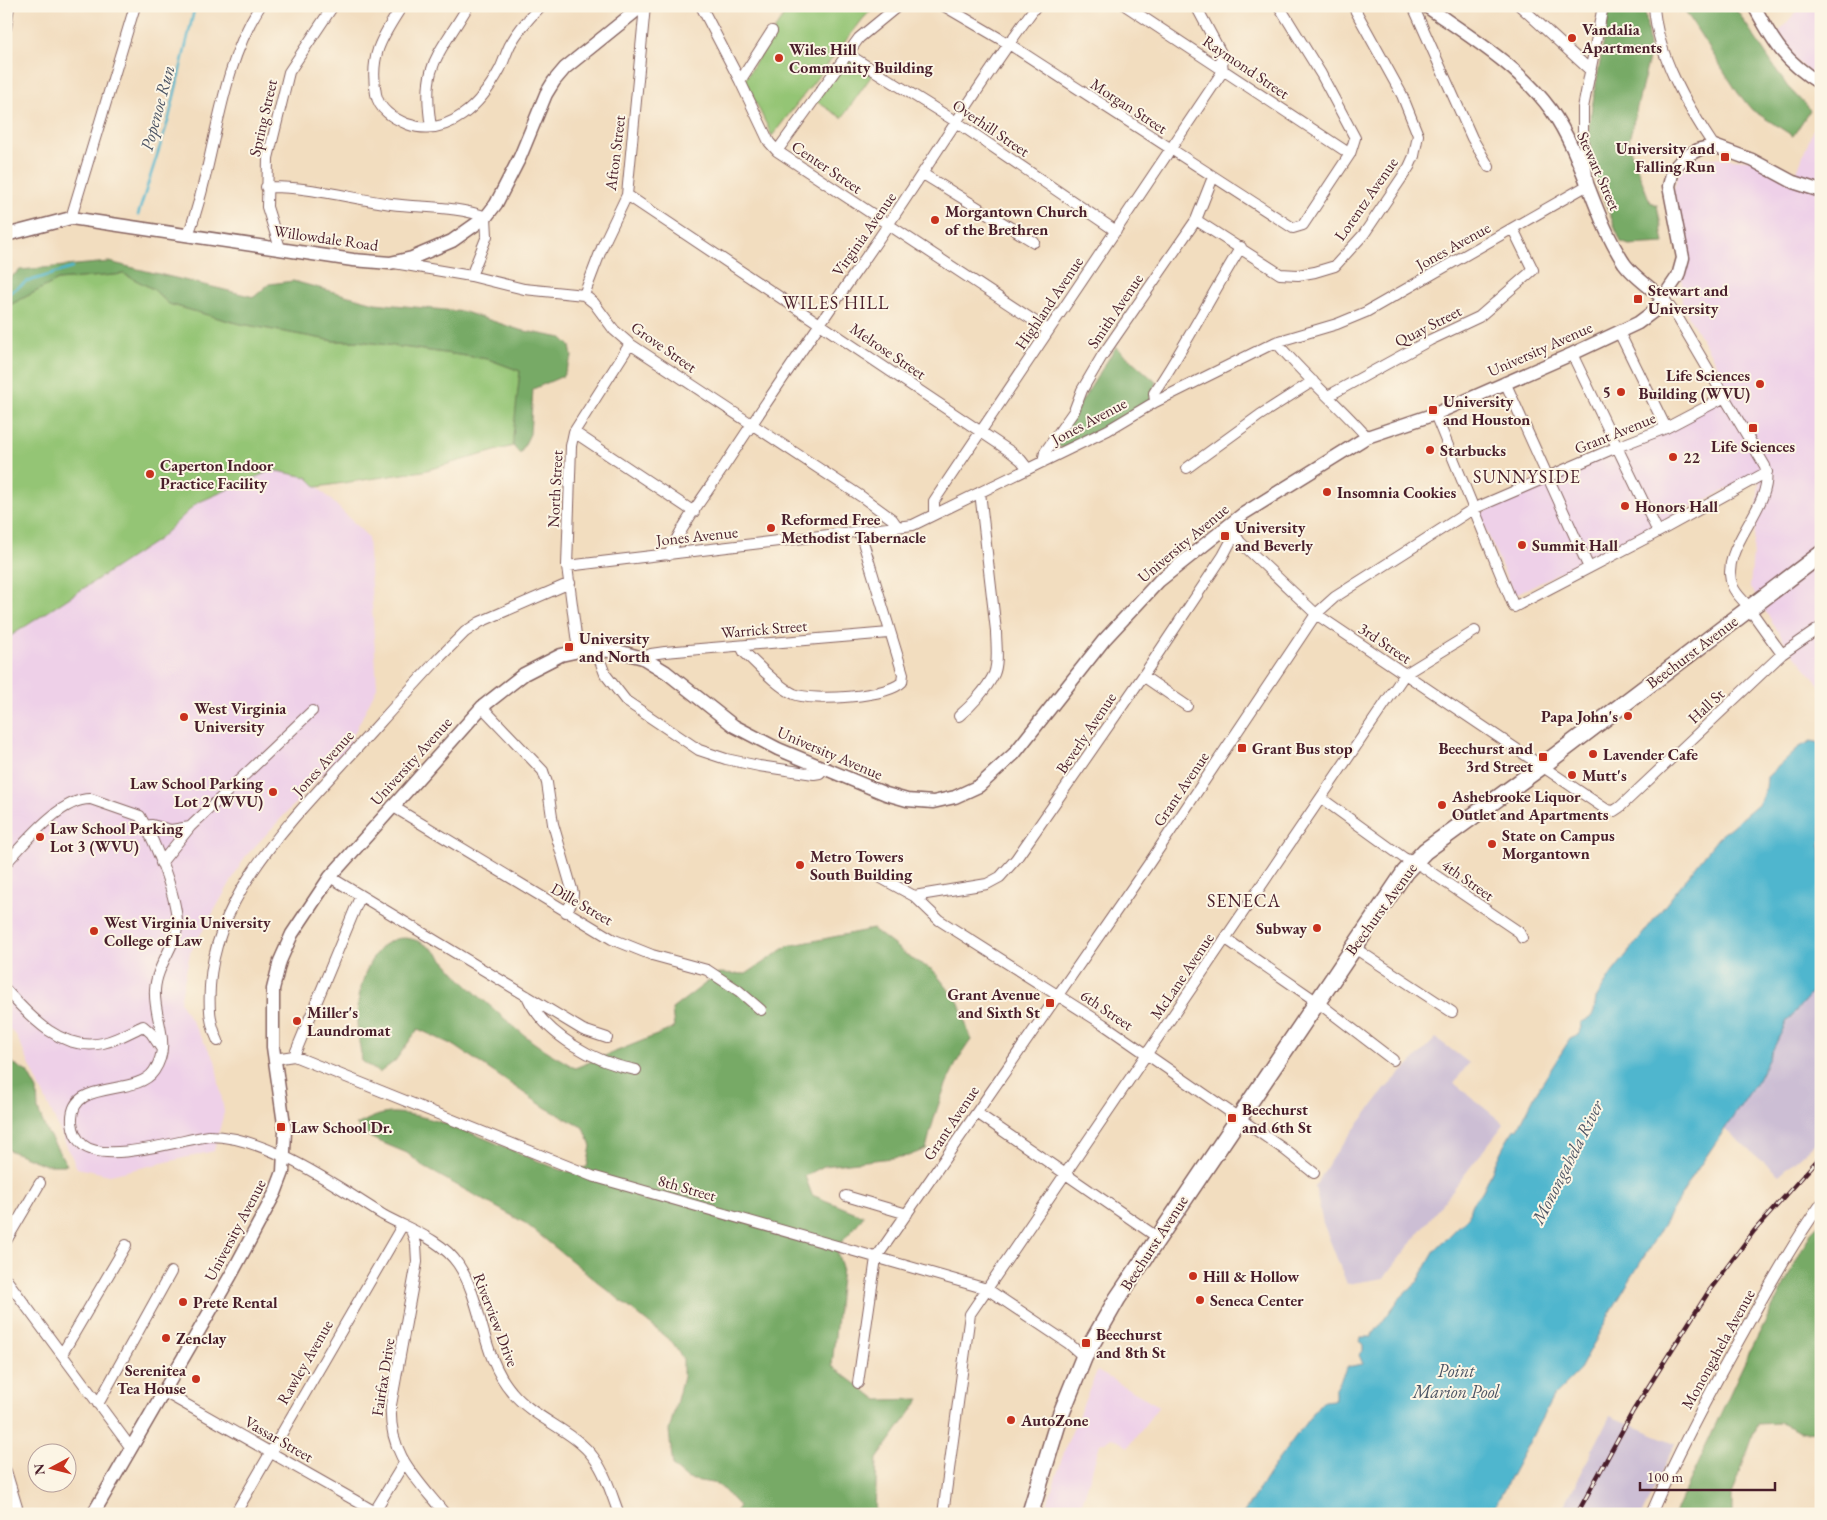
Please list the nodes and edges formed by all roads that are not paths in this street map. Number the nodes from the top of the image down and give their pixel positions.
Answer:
1 (9, 6) edge
2 (135, 6) edge
3 (260, 6) edge
4 (333, 6) edge
5 (402, 6) edge
6 (468, 6) edge
7 (541, 6) edge
8 (643, 6) edge
9 (701, 6) edge
10 (898, 6) edge
11 (944, 6) edge
12 (1036, 6) edge
13 (1126, 6) edge
14 (1196, 6) edge
15 (1280, 6) edge
16 (1353, 6) edge
17 (1414, 6) edge
18 (1426, 6) edge
19 (1520, 6) edge
20 (1603, 6) edge
21 (1654, 6) edge
22 (1754, 6) edge
23 (6, 28) edge
24 (772, 31) dead end
25 (1008, 44) junction
26 (846, 53) junction
27 (1223, 71) junction
28 (1591, 71) junction
29 (740, 81) junction
30 (1821, 84) edge
31 (955, 121) junction
32 (431, 127) junction
33 (1714, 146) junction
34 (1170, 150) junction
35 (777, 151) junction
36 (1350, 154) junction
37 (1489, 167) dead end
38 (923, 174) junction
39 (1213, 177) junction
40 (1588, 185) junction
41 (266, 188) junction
42 (1821, 191) edge
43 (627, 195) junction
44 (486, 217) junction
45 (71, 218) junction
46 (1196, 220) junction
47 (888, 226) junction
48 (1513, 229) junction
49 (1116, 231) junction
50 (6, 235) edge
51 (188, 235) junction
52 (1034, 242) dead end
53 (1241, 247) junction
54 (280, 248) junction
55 (390, 263) junction
56 (471, 276) junction
57 (584, 295) junction
58 (1664, 299) junction
59 (819, 322) junction
60 (1048, 330) junction
61 (1619, 332) junction
62 (1276, 342) junction
63 (630, 344) junction
64 (1572, 354) junction
65 (1313, 381) junction
66 (1505, 382) junction
67 (1328, 396) junction
68 (1725, 397) junction
69 (1155, 402) junction
70 (1434, 414) junction
71 (752, 424) junction
72 (1666, 428) junction
73 (981, 431) junction
74 (574, 432) junction
75 (1367, 437) junction
76 (1617, 447) junction
77 (1043, 462) junction
78 (1187, 468) dead end
79 (1028, 470) junction
80 (1767, 472) junction
81 (1548, 478) junction
82 (980, 492) junction
83 (1473, 509) junction
84 (694, 512) junction
85 (934, 514) junction
86 (1229, 525) junction
87 (897, 526) junction
88 (860, 532) junction
89 (1658, 532) junction
90 (669, 554) junction
91 (1821, 554) edge
92 (567, 566) junction
93 (1589, 568) junction
94 (570, 583) junction
95 (1750, 609) junction
96 (1316, 614) junction
97 (1821, 627) edge
98 (1475, 631) dead end
99 (889, 633) junction
100 (741, 646) junction
101 (596, 650) junction
102 (578, 651) junction
103 (1782, 654) junction
104 (643, 658) junction
105 (1405, 674) junction
106 (1143, 676) junction
107 (1187, 706) dead end
108 (482, 707) junction
109 (312, 711) dead end
110 (959, 716) dead end
111 (1542, 766) junction
112 (823, 768) junction
113 (1321, 798) junction
114 (392, 806) junction
115 (1614, 810) joint
116 (146, 826) junction
117 (190, 827) junction
118 (161, 863) junction
119 (1414, 863) junction
120 (6, 864) edge
121 (330, 877) junction
122 (881, 878) dead end
123 (914, 896) junction
124 (360, 897) junction
125 (566, 912) junction
126 (1522, 938) dead end
127 (1226, 939) junction
128 (1352, 947) junction
129 (6, 990) edge
130 (1056, 995) junction
131 (527, 996) junction
132 (1316, 1001) junction
133 (761, 1010) dead end
134 (1452, 1012) dead end
135 (607, 1038) dead end
136 (218, 1041) dead end
137 (161, 1048) junction
138 (1146, 1055) junction
139 (294, 1056) junction
140 (274, 1059) junction
141 (1393, 1060) dead end
142 (636, 1070) dead end
143 (977, 1113) junction
144 (1239, 1118) junction
145 (285, 1157) junction
146 (1067, 1173) junction
147 (1314, 1173) dead end
148 (40, 1184) dead end
149 (846, 1196) dead end
150 (1821, 1204) edge
151 (907, 1214) junction
152 (406, 1228) junction
153 (1157, 1237) junction
154 (6, 1241) edge
155 (126, 1245) dead end
156 (876, 1258) junction
157 (170, 1272) dead end
158 (6, 1279) edge
159 (987, 1289) junction
160 (62, 1354) junction
161 (1084, 1357) junction
162 (858, 1383) dead end
163 (164, 1392) junction
164 (98, 1404) junction
165 (131, 1448) junction
166 (271, 1451) junction
167 (404, 1463) junction
168 (6, 1471) edge
169 (375, 1513) edge
170 (20, 1514) edge
171 (93, 1514) edge
172 (235, 1514) edge
173 (445, 1514) edge
174 (619, 1514) edge
175 (943, 1514) edge
176 (1030, 1514) edge
177 (1651, 1514) edge

1 - 23 street
2 - 45 street
3 - 51 street
4 - 41 street, Spring Street
5 - 32 street
6 - 32 street
7 - 32 street
8 - 43 street, Afton Street
8 - 44 street, Willowdale Road
9 - 29 street, Center Street
10 - 26 street
11 - 25 street, Morgan Street
12 - 25 street, Virginia Avenue
13 - 27 street, Raymond Street
14 - 27 street
15 - 36 street
16 - 53 street, Lorentz Avenue
17 - 37 street
18 - 40 street, Stewart Street
19 - 28 street
20 - 28 street
21 - 33 street
22 - 30 street
24 - 29 street
25 - 31 street, Virginia Avenue
25 - 34 street, Morgan Street
26 - 31 street, Overhill Street
26 - 35 street
27 - 34 street, Highland Avenue
27 - 36 street, Raymond Street
28 - 40 street
29 - 35 street, Center Street
31 - 38 street, Virginia Avenue
31 - 49 street, Overhill Street
33 - 42 street
33 - 58 street, University Avenue
34 - 39 street, Morgan Street
34 - 49 street, Highland Avenue
35 - 47 street, Center Street
36 - 39 street, Morgan Street
38 - 47 street, Virginia Avenue
38 - 52 street
39 - 46 street, Smith Avenue
40 - 48 street, Jones Avenue
40 - 58 street, Stewart Street
41 - 44 street
41 - 54 street, Spring Street
43 - 57 street, Afton Street
43 - 59 street, Melrose Street
44 - 55 street, Willowdale Road
44 - 56 street
45 - 50 street, Willowdale Road
45 - 51 street, Willowdale Road
46 - 53 street, Lorentz Avenue
46 - 77 street, Smith Avenue
47 - 59 street, Virginia Avenue
47 - 60 street, Center Street
48 - 62 street, Jones Avenue
48 - 67 street, Quay Street
49 - 60 street, Highland Avenue
51 - 54 street, Willowdale Road
53 - 69 street
54 - 55 street, Willowdale Road
55 - 56 street
56 - 57 street
57 - 63 street, Grove Street
58 - 61 street, University Avenue
58 - 68 street
59 - 71 street, Virginia Avenue
59 - 73 street, Melrose Street
60 - 73 street, Highland Avenue
61 - 64 street, University Avenue
61 - 72 street
62 - 65 street
62 - 69 street, Jones Avenue
63 - 71 street, Grove Street
63 - 74 street, North Street
64 - 66 street, University Avenue
64 - 76 street
65 - 67 street
65 - 78 street
66 - 70 street, University Avenue
66 - 81 street
67 - 75 street
68 - 72 street, Grant Avenue
68 - 80 street
69 - 77 street, Jones Avenue
70 - 75 street, University Avenue
70 - 83 street
71 - 84 street, Virginia Avenue
71 - 87 street, Grove Street
72 - 76 street, Grant Avenue
73 - 79 street, Melrose Street
73 - 85 street, Highland Avenue
74 - 84 street
74 - 92 street, North Street
75 - 86 street, University Avenue
76 - 81 street, Grant Avenue
76 - 89 street
77 - 79 street, Jones Avenue
79 - 82 street, Jones Avenue
80 - 89 street
80 - 95 street
81 - 83 street, Grant Avenue
81 - 93 street
82 - 85 street, Jones Avenue
82 - 110 street
83 - 93 street
83 - 96 street, Grant Avenue
84 - 90 street, Virginia Avenue
85 - 87 street, Jones Avenue
86 - 96 street, 3rd Street
86 - 106 street, Beverly Avenue
86 - 112 street, University Avenue
87 - 88 street, Jones Avenue
88 - 90 street, Jones Avenue
88 - 99 street
89 - 93 street
90 - 92 street, Jones Avenue
91 - 95 main road, Beechurst Avenue
92 - 94 street, North Street
94 - 102 street, North Street
94 - 136 street, Jones Avenue
95 - 103 street
95 - 111 main road, Beechurst Avenue
96 - 105 street, 3rd Street
96 - 130 street, Grant Avenue
97 - 103 street, Hall St
98 - 105 street, McLane Avenue
99 - 100 street, Warrick Street
99 - 100 street
100 - 104 street, Warrick Street
101 - 102 street, University Avenue
101 - 104 street, University Avenue
101 - 112 street
102 - 108 street, University Avenue
103 - 115 street, Hall St
104 - 112 street, University Avenue
105 - 111 street, 3rd Street
105 - 113 street, McLane Avenue
106 - 107 street
106 - 123 street, Beverly Avenue
108 - 114 street, University Avenue
108 - 125 street
109 - 117 street
111 - 115 street, 3rd Street
111 - 119 main road, Beechurst Avenue
113 - 119 street, 4th Street
113 - 127 street, McLane Avenue
114 - 121 street, University Avenue
114 - 125 street, Dille Street
116 - 117 street
116 - 118 street, Riverview Drive
116 - 120 street
117 - 118 street
118 - 137 street, Riverview Drive
119 - 126 street, 4th Street
119 - 128 main road, Beechurst Avenue
121 - 124 street
121 - 140 street, University Avenue
122 - 123 street, 6th Street
123 - 130 street, 6th Street
124 - 131 street
124 - 139 street
125 - 133 street, Dille Street
127 - 132 street
127 - 138 street, McLane Avenue
128 - 132 main road, Beechurst Avenue
128 - 134 street
129 - 137 street
130 - 138 street, 6th Street
130 - 143 street, Grant Avenue
131 - 135 street
131 - 142 street
132 - 141 street
132 - 144 main road, Beechurst Avenue
137 - 145 street, Riverview Drive
138 - 144 street, 6th Street
138 - 146 street, McLane Avenue
139 - 140 street
139 - 156 street, 8th Street
140 - 145 street, University Avenue
143 - 146 street
143 - 151 street, Grant Avenue
144 - 147 street, 6th Street
144 - 153 main road, Beechurst Avenue
145 - 152 street, Riverview Drive
145 - 163 street, University Avenue
146 - 153 street
146 - 159 street, McLane Avenue
148 - 154 street
149 - 151 street
150 - 177 street, Monongahela Avenue
151 - 156 street, Grant Avenue
152 - 166 street, Rawley Avenue
152 - 167 street, Fairfax Drive
152 - 174 street, Riverview Drive
153 - 161 main road, Beechurst Avenue
155 - 160 street
156 - 159 street, 8th Street
156 - 162 street, Grant Avenue
157 - 164 street
158 - 160 street
159 - 161 street, 8th Street
159 - 175 street, McLane Avenue
160 - 164 street
161 - 176 main road, Beechurst Avenue
163 - 165 street, University Avenue
163 - 166 street, Vassar Street
164 - 165 street
165 - 171 street, University Avenue
166 - 169 street, Vassar Street
166 - 172 street, Rawley Avenue
167 - 169 street
167 - 173 street, Fairfax Drive
168 - 170 street

